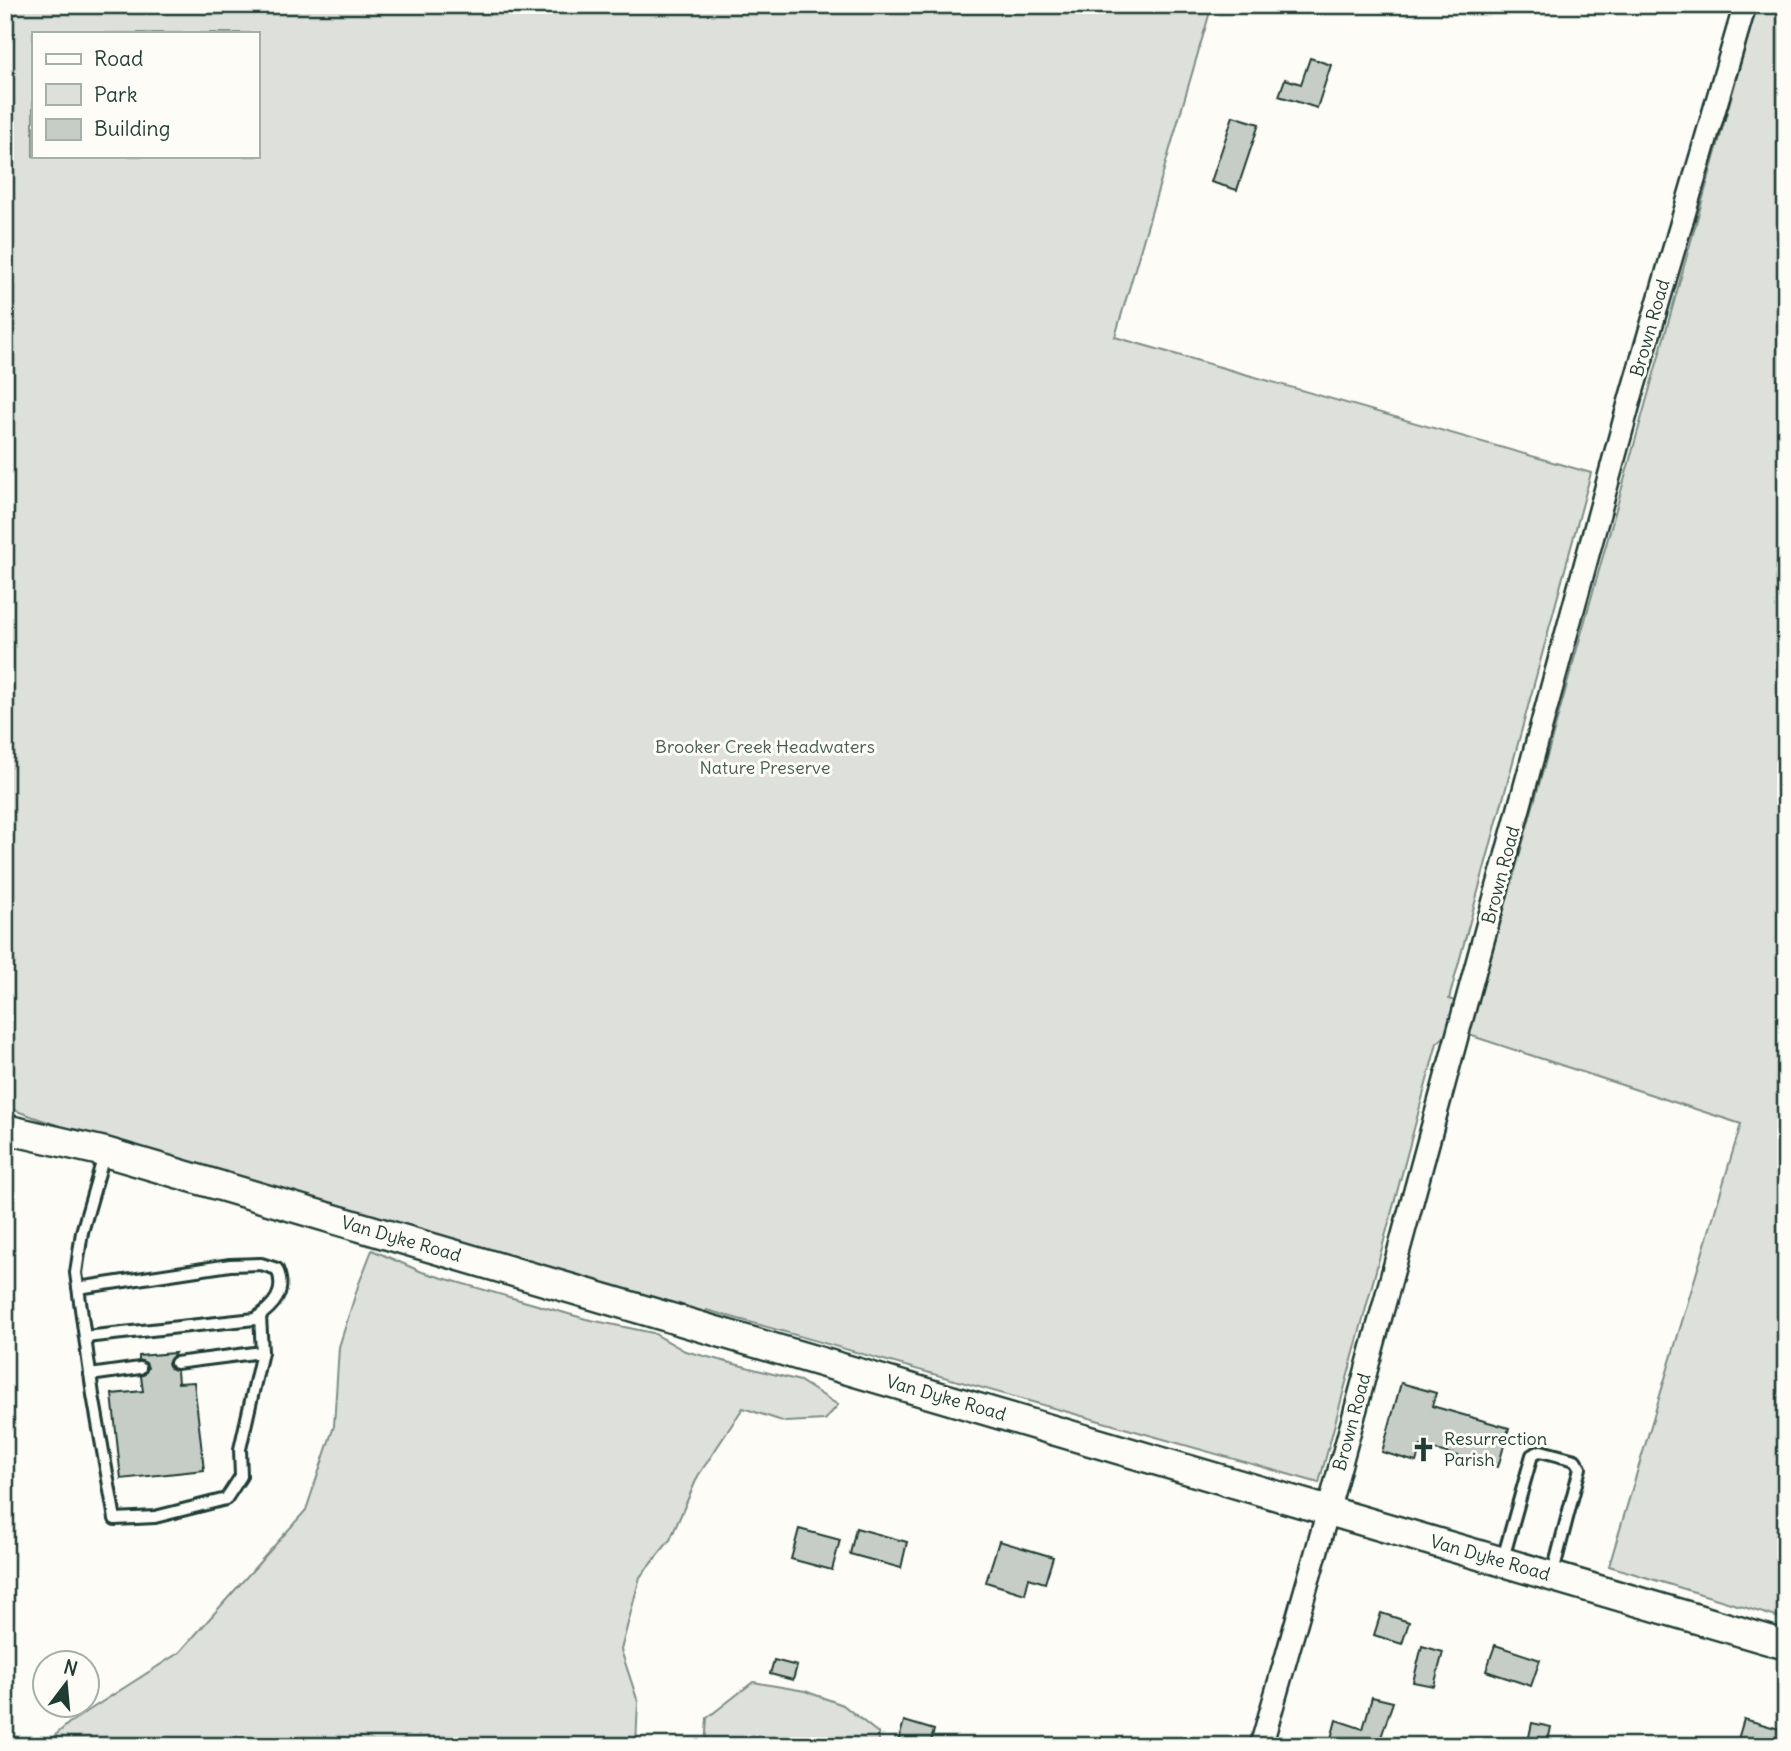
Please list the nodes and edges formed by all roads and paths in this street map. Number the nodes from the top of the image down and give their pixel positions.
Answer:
1 (1745, 5) edge
2 (5, 1117) edge
3 (5, 1129) edge
4 (105, 1152) junction
5 (78, 1288) junction
6 (260, 1316) junction
7 (85, 1336) junction
8 (262, 1352) junction
9 (176, 1363) dead end
10 (140, 1368) dead end
11 (90, 1375) junction
12 (1328, 1511) junction
13 (1502, 1562) junction
14 (1552, 1576) junction
15 (1786, 1645) edge
16 (1261, 1746) edge

1 - 12 street, Brown Road
2 - 4 main road, Van Dyke Road
3 - 4 main road, Van Dyke Road
4 - 5 lane
4 - 12 main road, Van Dyke Road
5 - 6 lane
5 - 7 lane
6 - 7 lane
6 - 8 lane
7 - 11 lane
8 - 9 lane
8 - 11 lane
10 - 11 lane
12 - 13 main road, Van Dyke Road
12 - 16 street, Brown Road
13 - 14 main road, Van Dyke Road
13 - 14 lane
14 - 15 main road, Van Dyke Road

